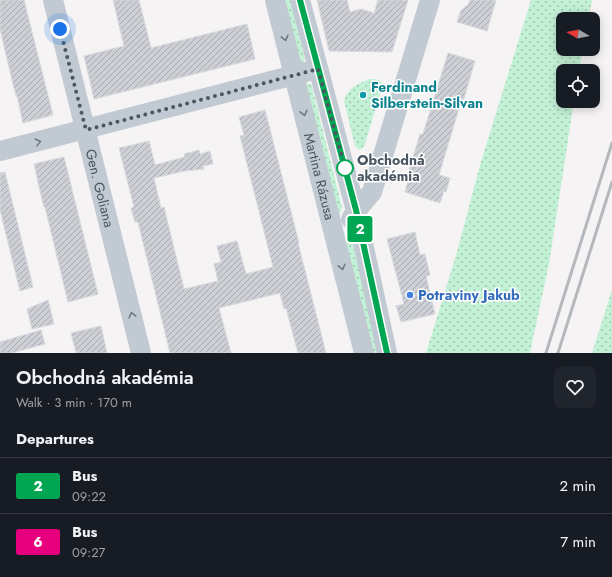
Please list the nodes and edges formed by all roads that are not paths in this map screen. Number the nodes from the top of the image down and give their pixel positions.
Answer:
1 (53, 0) edge
2 (275, 0) edge
3 (300, 0) edge
4 (430, 0) edge
5 (318, 69) junction
6 (294, 76) junction
7 (86, 130) junction
8 (0, 151) edge
9 (356, 210) junction
10 (337, 243) junction
11 (141, 353) edge
12 (364, 353) edge
13 (387, 353) edge

1 - 7 street, Gen. Goliana
2 -> 6 street, Martina Rázusa
3 - 5 street, Martina Rázusa
4 - 9 street
5 - 6 street
5 - 9 street, Martina Rázusa
6 - 7 street
6 -> 10 street, Martina Rázusa
8 -> 7 street
11 -> 7 street, Gen. Goliana
9 - 10 street
9 - 13 street, Martina Rázusa
10 -> 12 street, Martina Rázusa

